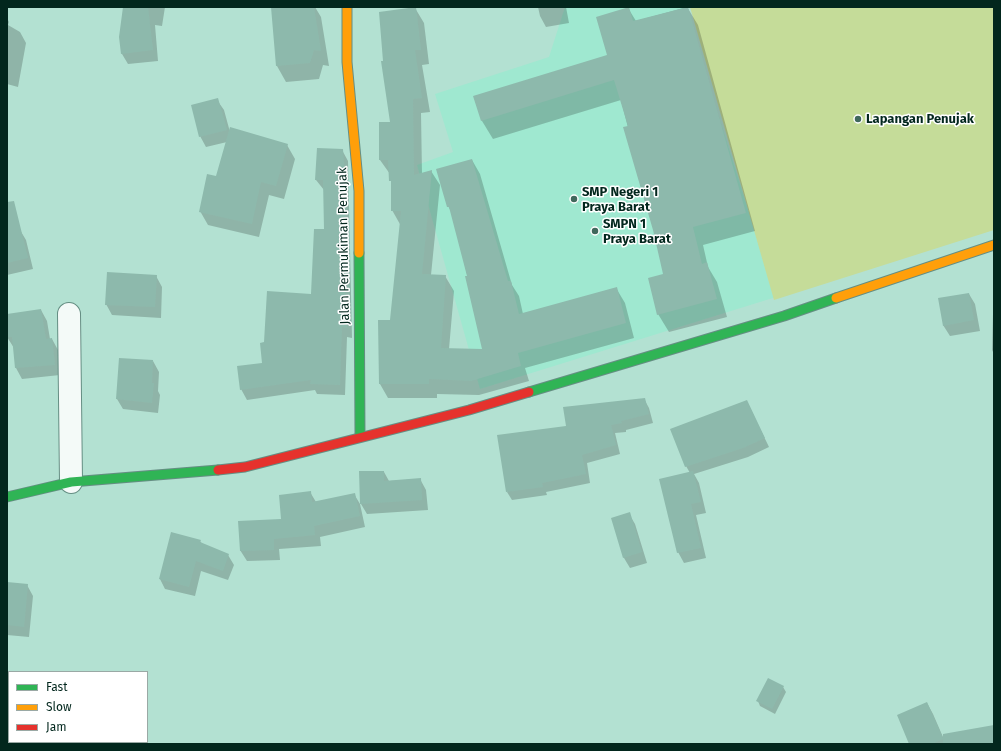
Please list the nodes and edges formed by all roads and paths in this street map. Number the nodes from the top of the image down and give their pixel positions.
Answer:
1 (347, 7) edge
2 (994, 245) edge
3 (69, 314) dead end
4 (360, 437) junction
5 (71, 482) junction
6 (7, 497) edge

1 - 4 street, Jalan Permukiman Penujak
2 - 4 street
3 - 5 street
4 - 5 street
5 - 6 street

